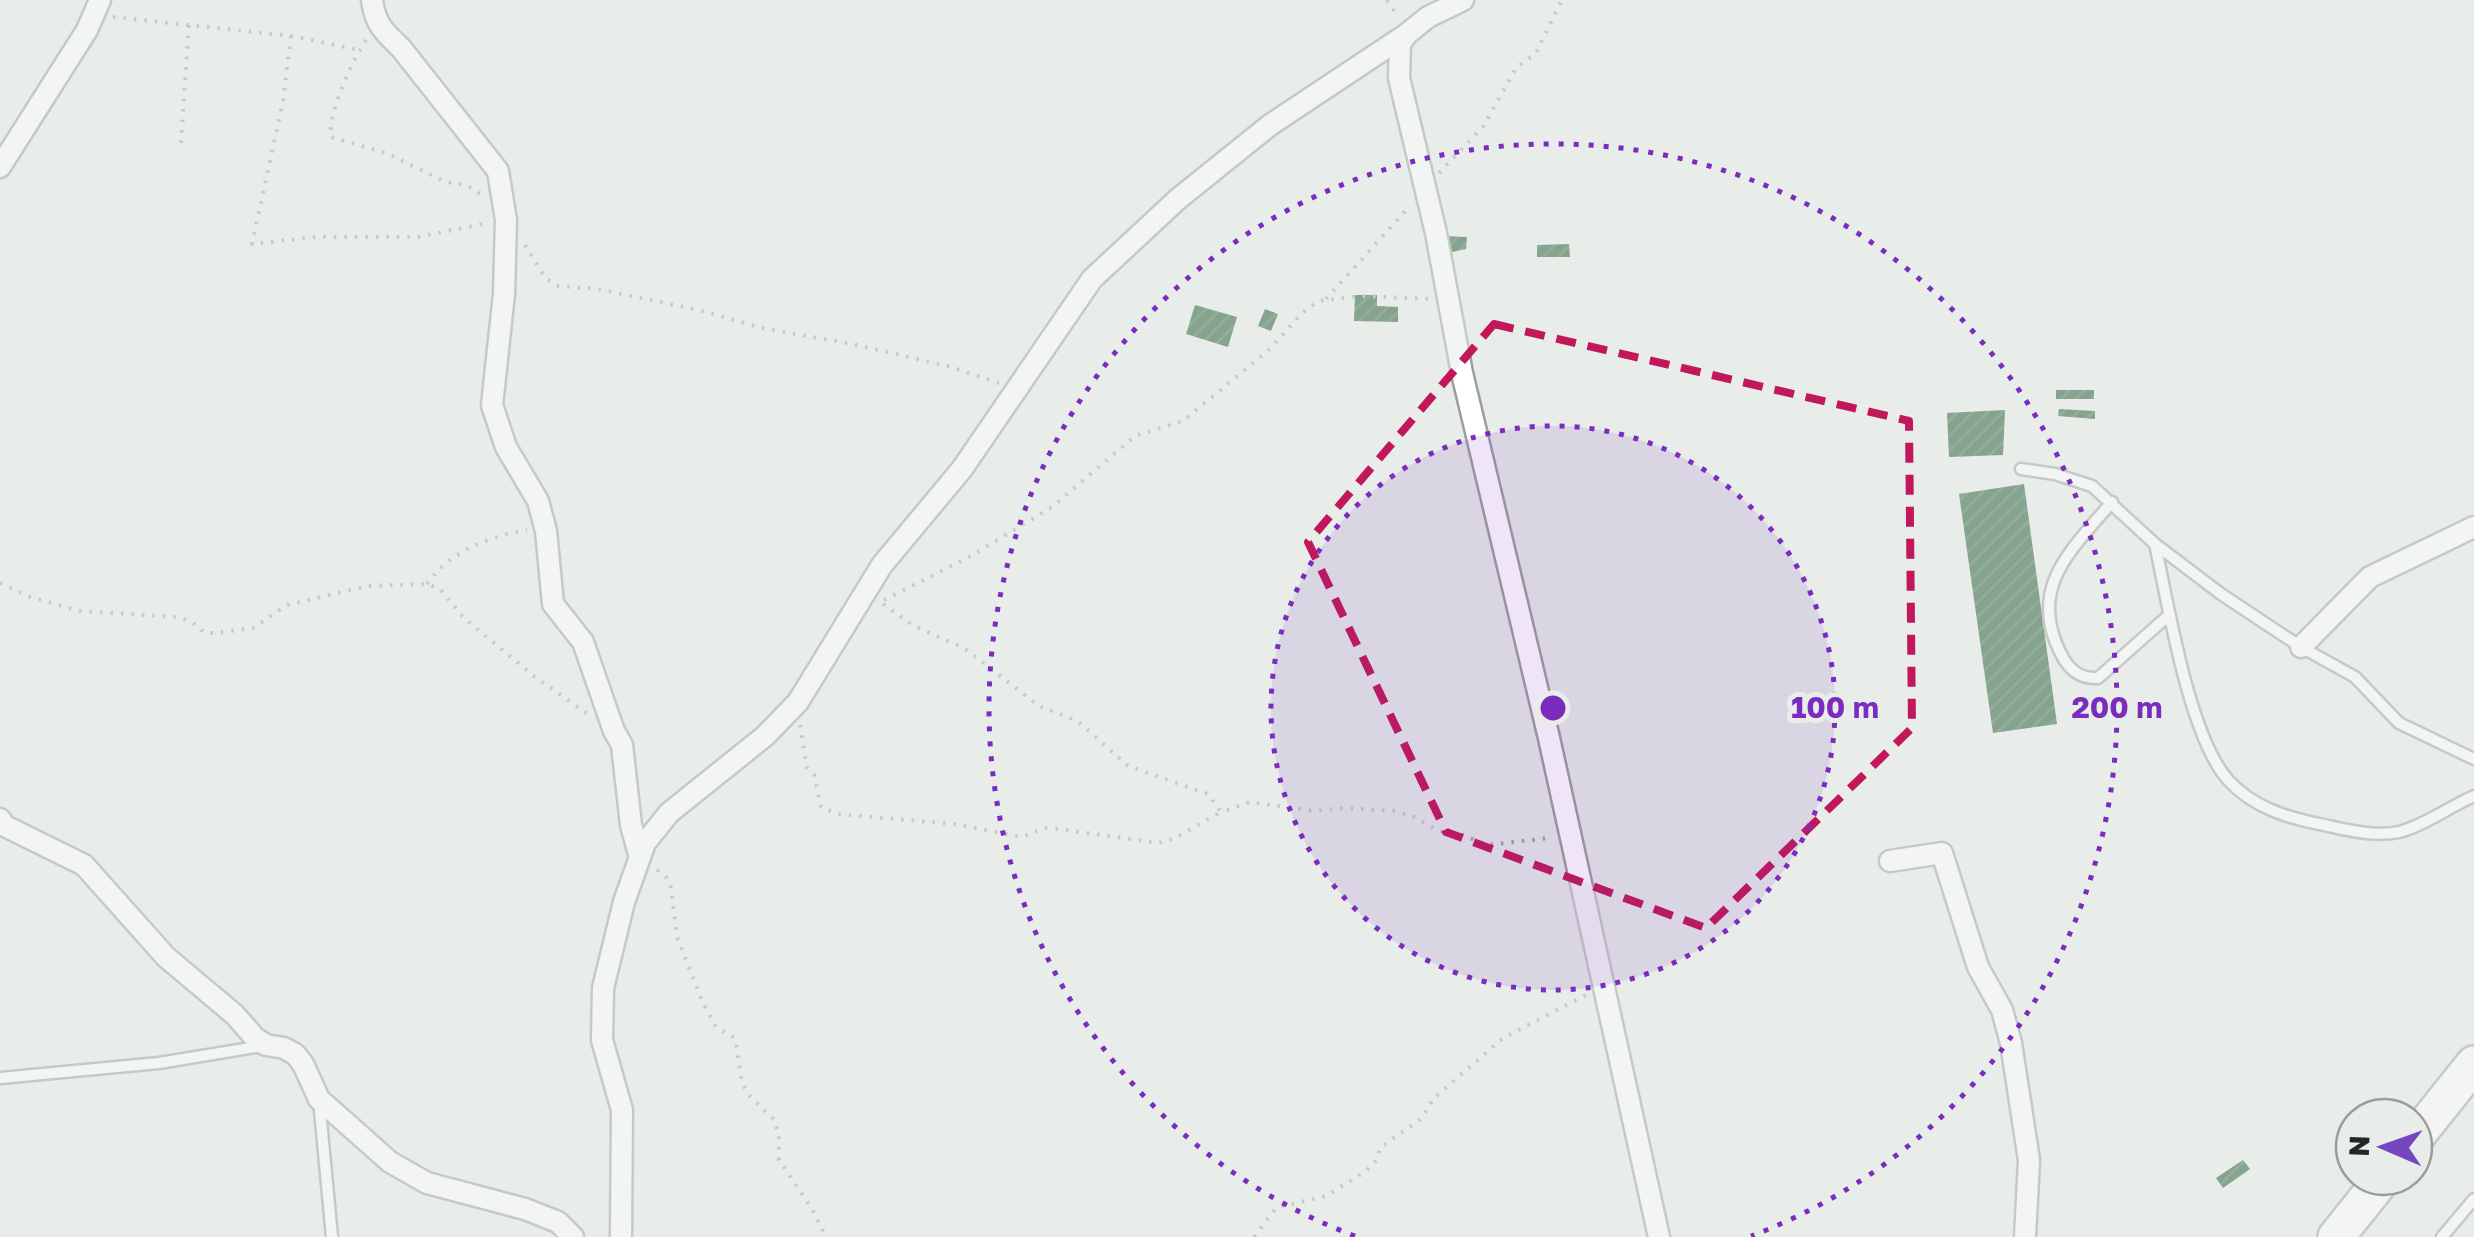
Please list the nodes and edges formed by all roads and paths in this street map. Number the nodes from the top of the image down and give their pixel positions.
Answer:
1 (372, 0) edge
2 (1463, 0) edge
3 (1562, 0) edge
4 (97, 8) edge
5 (190, 24) junction
6 (378, 24) junction
7 (1407, 34) junction
8 (292, 36) junction
9 (360, 50) junction
10 (181, 143) dead end
11 (0, 167) edge
12 (1424, 188) junction
13 (499, 221) junction
14 (1325, 299) junction
15 (1447, 299) junction
16 (1018, 390) junction
17 (2021, 468) dead end
18 (2112, 502) junction
19 (2474, 527) edge
20 (546, 531) junction
21 (2154, 544) junction
22 (0, 583) edge
23 (426, 584) junction
24 (2170, 615) junction
25 (2302, 648) junction
26 (798, 702) junction
27 (614, 731) junction
28 (2474, 759) edge
29 (2474, 796) edge
30 (1221, 812) junction
31 (0, 820) edge
32 (1571, 836) junction
33 (642, 849) junction
34 (1890, 861) dead end
35 (1603, 984) junction
36 (266, 1045) junction
37 (2474, 1064) edge
38 (0, 1078) edge
39 (319, 1099) junction
40 (2434, 1114) edge
41 (2368, 1197) edge
42 (2474, 1199) edge
43 (332, 1237) edge
44 (573, 1237) edge
45 (621, 1237) edge
46 (826, 1237) edge
47 (1254, 1237) edge
48 (1659, 1237) edge
49 (2025, 1237) edge
50 (2336, 1237) edge
51 (2442, 1237) edge

1 - 6 street
2 - 7 street
3 - 12 path
4 - 5 path
4 - 11 street
5 - 8 path
5 - 10 path
6 - 9 path
6 - 13 street
7 - 12 street
7 - 16 street
8 - 9 path
8 - 13 path
9 - 13 path
12 - 14 path
12 - 15 street
13 - 16 path
13 - 20 street
14 - 15 path
14 - 30 path
15 - 32 street
16 - 26 street
17 - 18 lane
18 - 21 lane
18 - 24 lane
19 - 25 street
20 - 23 path
20 - 27 street
21 - 24 lane
21 - 25 lane
22 - 23 path
23 - 27 path
24 - 29 lane
25 - 28 lane
26 - 30 path
26 - 33 street
27 - 33 street
30 - 32 path
31 - 36 street
32 - 35 street
33 - 45 street
33 - 46 path
34 - 49 street
35 - 47 path
35 - 48 street
36 - 38 lane
36 - 39 street
37 - 40 highway
39 - 43 lane
39 - 44 street
41 - 50 highway
42 - 51 lane

